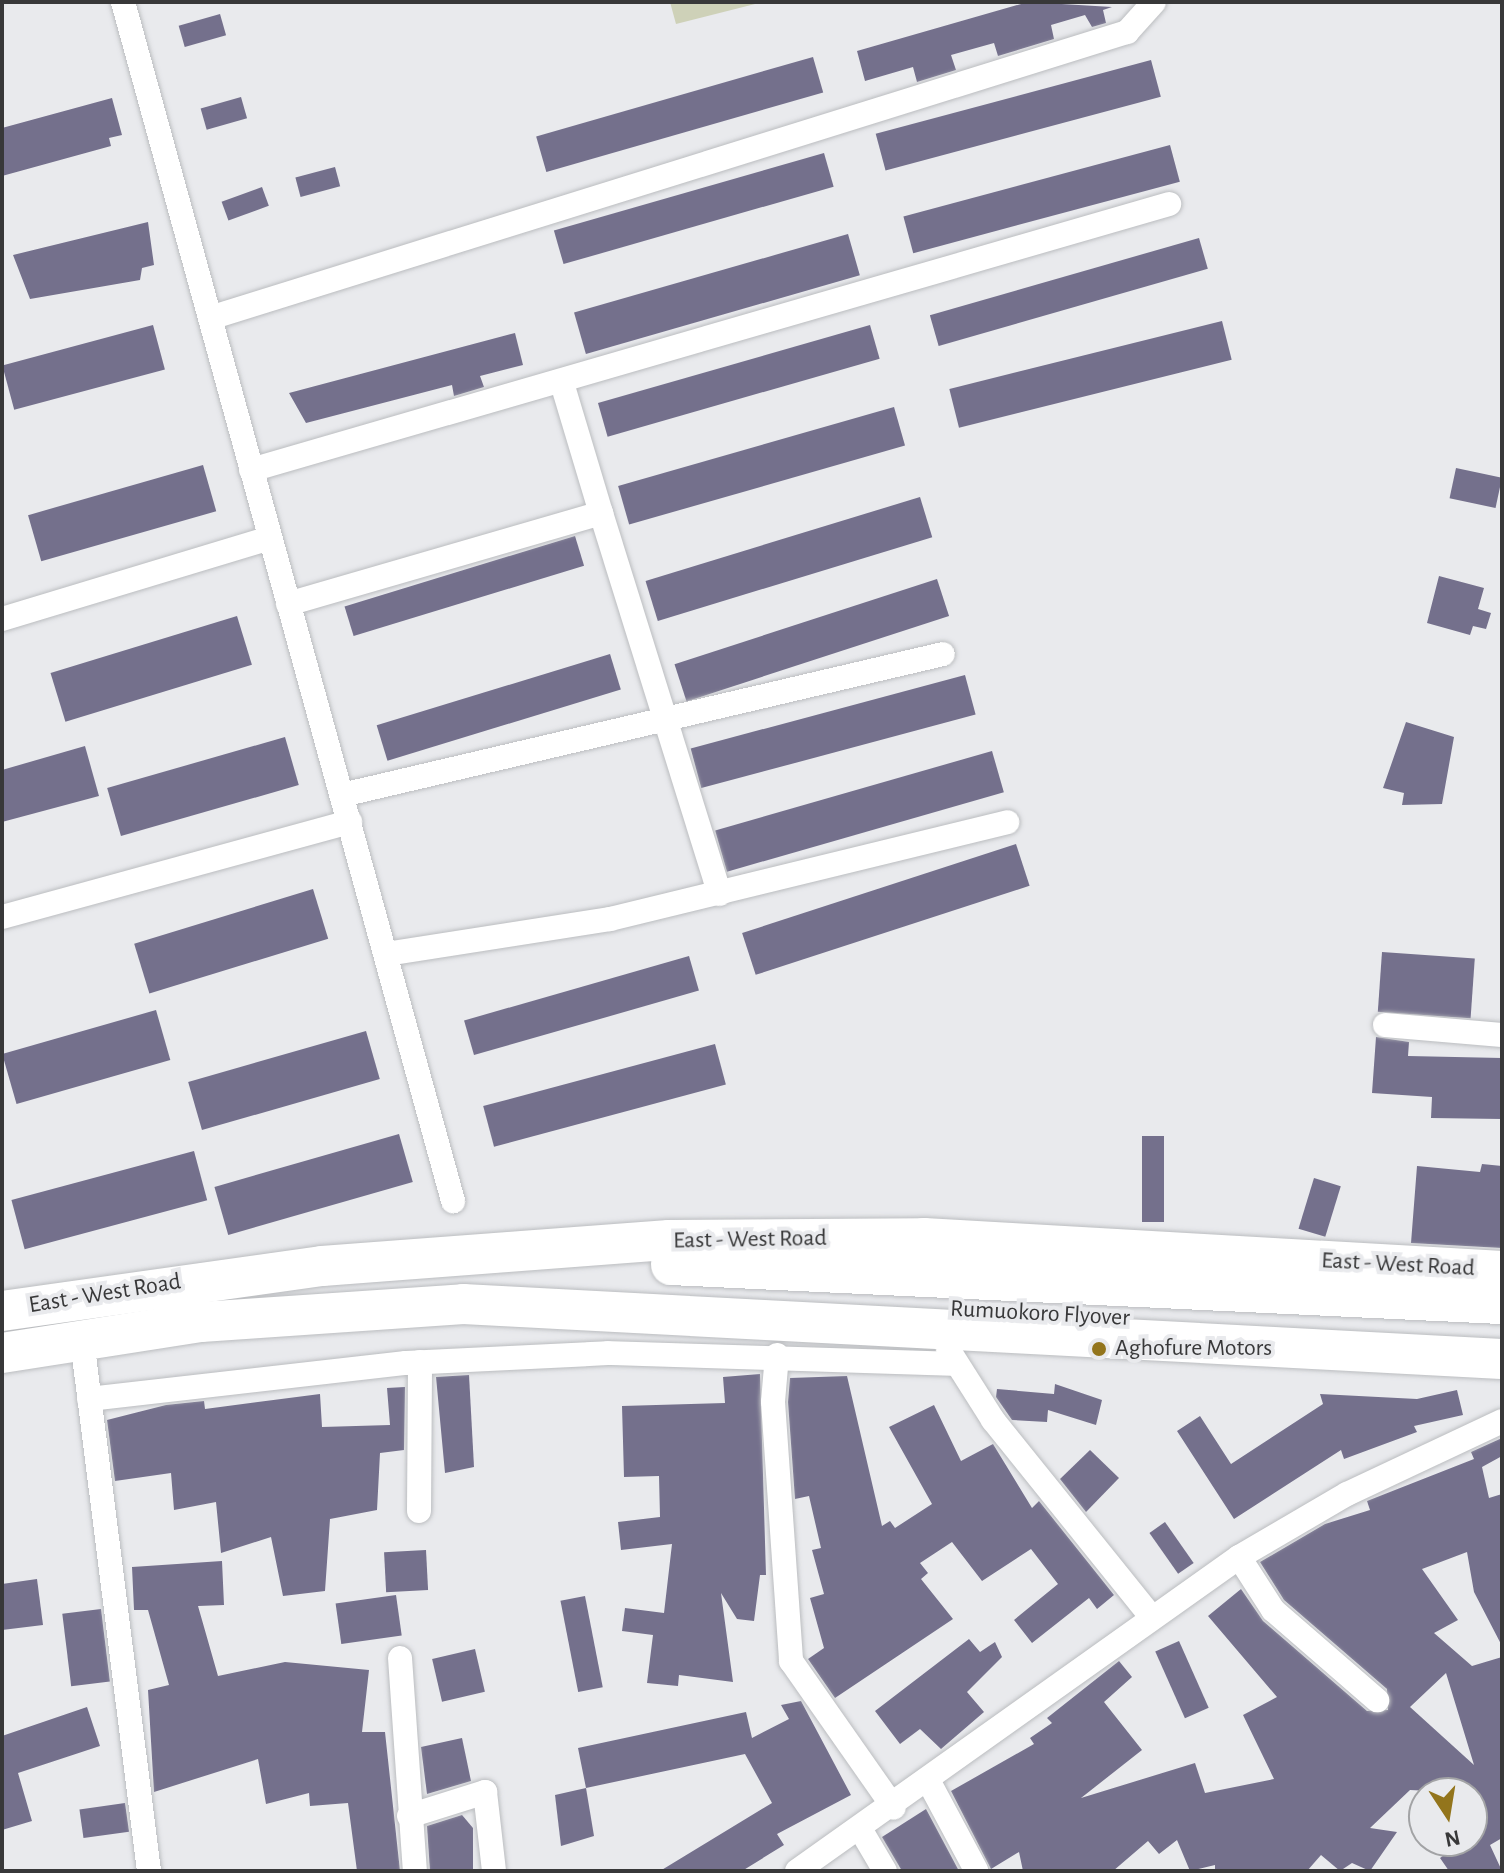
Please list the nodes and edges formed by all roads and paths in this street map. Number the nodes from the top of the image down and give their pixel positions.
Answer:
1 (123, 2) edge
2 (1154, 2) edge
3 (1169, 204) dead end
4 (210, 318) junction
5 (562, 383) junction
6 (251, 470) junction
7 (601, 513) junction
8 (270, 538) junction
9 (288, 604) junction
10 (2, 619) edge
11 (943, 654) dead end
12 (669, 718) junction
13 (342, 795) junction
14 (350, 822) junction
15 (1007, 822) dead end
16 (720, 894) junction
17 (2, 917) edge
18 (386, 954) junction
19 (1385, 1025) dead end
20 (1502, 1035) edge
21 (453, 1201) dead end
22 (471, 1255) junction
23 (1502, 1271) edge
24 (820, 1288) junction
25 (463, 1304) junction
26 (1502, 1304) edge
27 (2, 1311) edge
28 (1502, 1335) edge
29 (82, 1340) junction
30 (948, 1349) junction
31 (2, 1353) edge
32 (777, 1355) junction
33 (1502, 1359) edge
34 (420, 1362) junction
35 (89, 1399) junction
36 (1502, 1421) edge
37 (419, 1511) dead end
38 (1239, 1557) junction
39 (1152, 1618) junction
40 (400, 1658) dead end
41 (1377, 1700) dead end
42 (929, 1782) junction
43 (894, 1808) junction
44 (409, 1816) junction
45 (862, 1832) junction
46 (976, 1870) edge
47 (149, 1871) edge
48 (415, 1871) edge
49 (494, 1871) edge
50 (797, 1871) edge
51 (885, 1871) edge

1 - 4 street
2 - 4 street
3 - 5 street
4 - 6 street
5 - 6 street
5 - 7 street
6 - 8 street
7 - 9 street
7 - 12 street
8 - 9 street
8 - 10 street
9 - 13 street
11 - 12 street
12 - 13 street
12 - 16 street
13 - 14 street
14 - 17 street
14 - 18 street
15 - 16 street
16 - 18 street
18 - 21 street
19 - 20 street
22 - 23 main road, East - West Road
22 - 24 main road
22 - 27 main road, East - West Road
24 - 25 main road
24 - 26 main road, Rumuokoro Flyover
24 - 28 main road, Rumuokoro Flyover
25 - 29 main road, East - West Road
25 - 30 main road, East - West Road
29 - 31 main road, East - West Road
29 - 35 street
30 - 32 street
30 - 33 main road, East - West Road
30 - 39 street
32 - 34 street
32 - 43 street
34 - 35 street
34 - 37 street
35 - 47 street
36 - 38 street
38 - 39 street
38 - 41 street
39 - 42 street
40 - 44 street
42 - 43 street
42 - 46 street
43 - 45 street
44 - 48 street
44 - 49 street
45 - 50 street
45 - 51 street

